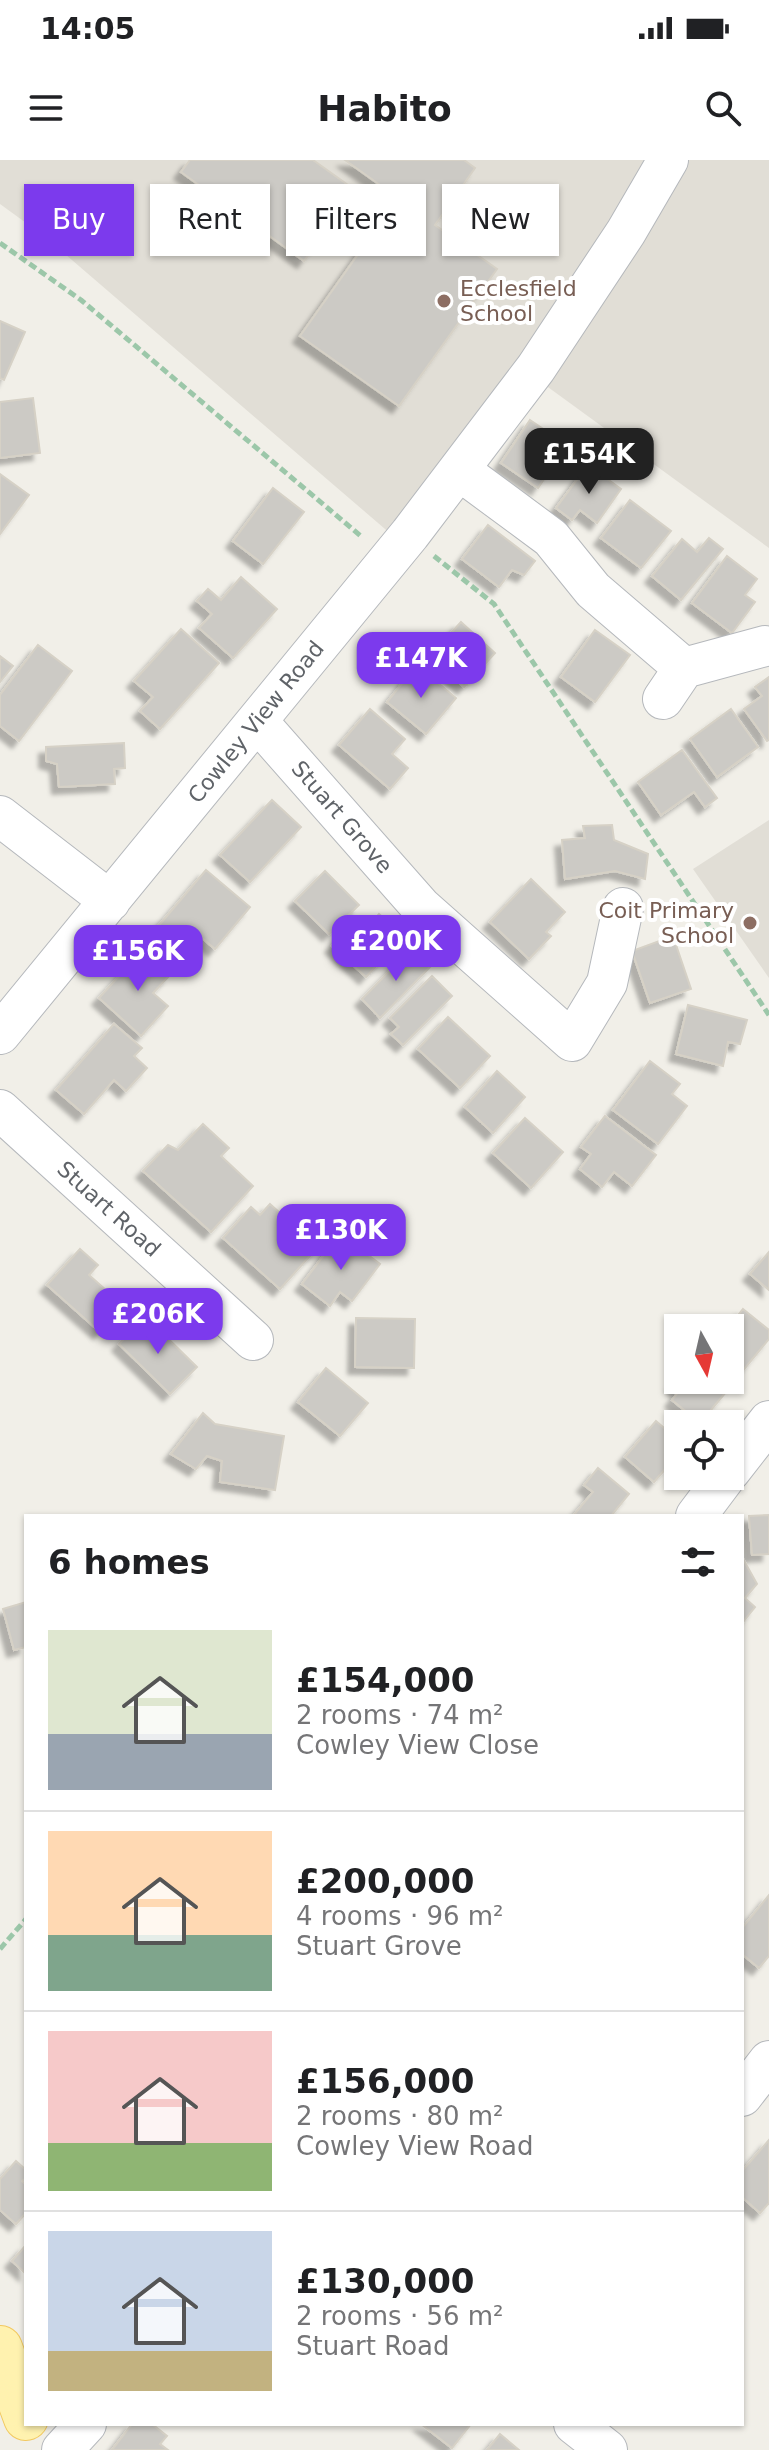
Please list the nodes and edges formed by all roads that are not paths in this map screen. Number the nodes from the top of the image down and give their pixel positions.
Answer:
1 (668, 160) edge
2 (459, 470) junction
3 (765, 646) dead end
4 (257, 721) junction
5 (0, 816) edge
6 (110, 901) junction
7 (623, 908) dead end
8 (0, 1034) edge
9 (0, 1110) edge
10 (253, 1340) dead end
11 (769, 1421) edge
12 (744, 1453) edge
13 (716, 1490) edge
14 (698, 1514) edge
15 (769, 2061) edge
16 (744, 2093) edge
17 (0, 2348) edge
18 (24, 2413) edge
19 (29, 2426) edge
20 (84, 2426) edge
21 (577, 2426) edge
22 (38, 2450) edge
23 (62, 2450) edge
24 (607, 2450) edge

1 - 2 street, Cowley View Road
2 - 3 street
2 - 4 street, Cowley View Road
4 - 6 street, Cowley View Road
4 - 7 street, Stuart Grove
5 - 6 street
6 - 8 street, Cowley View Road
9 - 10 street, Stuart Road
11 - 12 street
13 - 14 street
15 - 16 street
17 - 18 main road
19 - 22 main road
20 - 23 street
21 - 24 street

